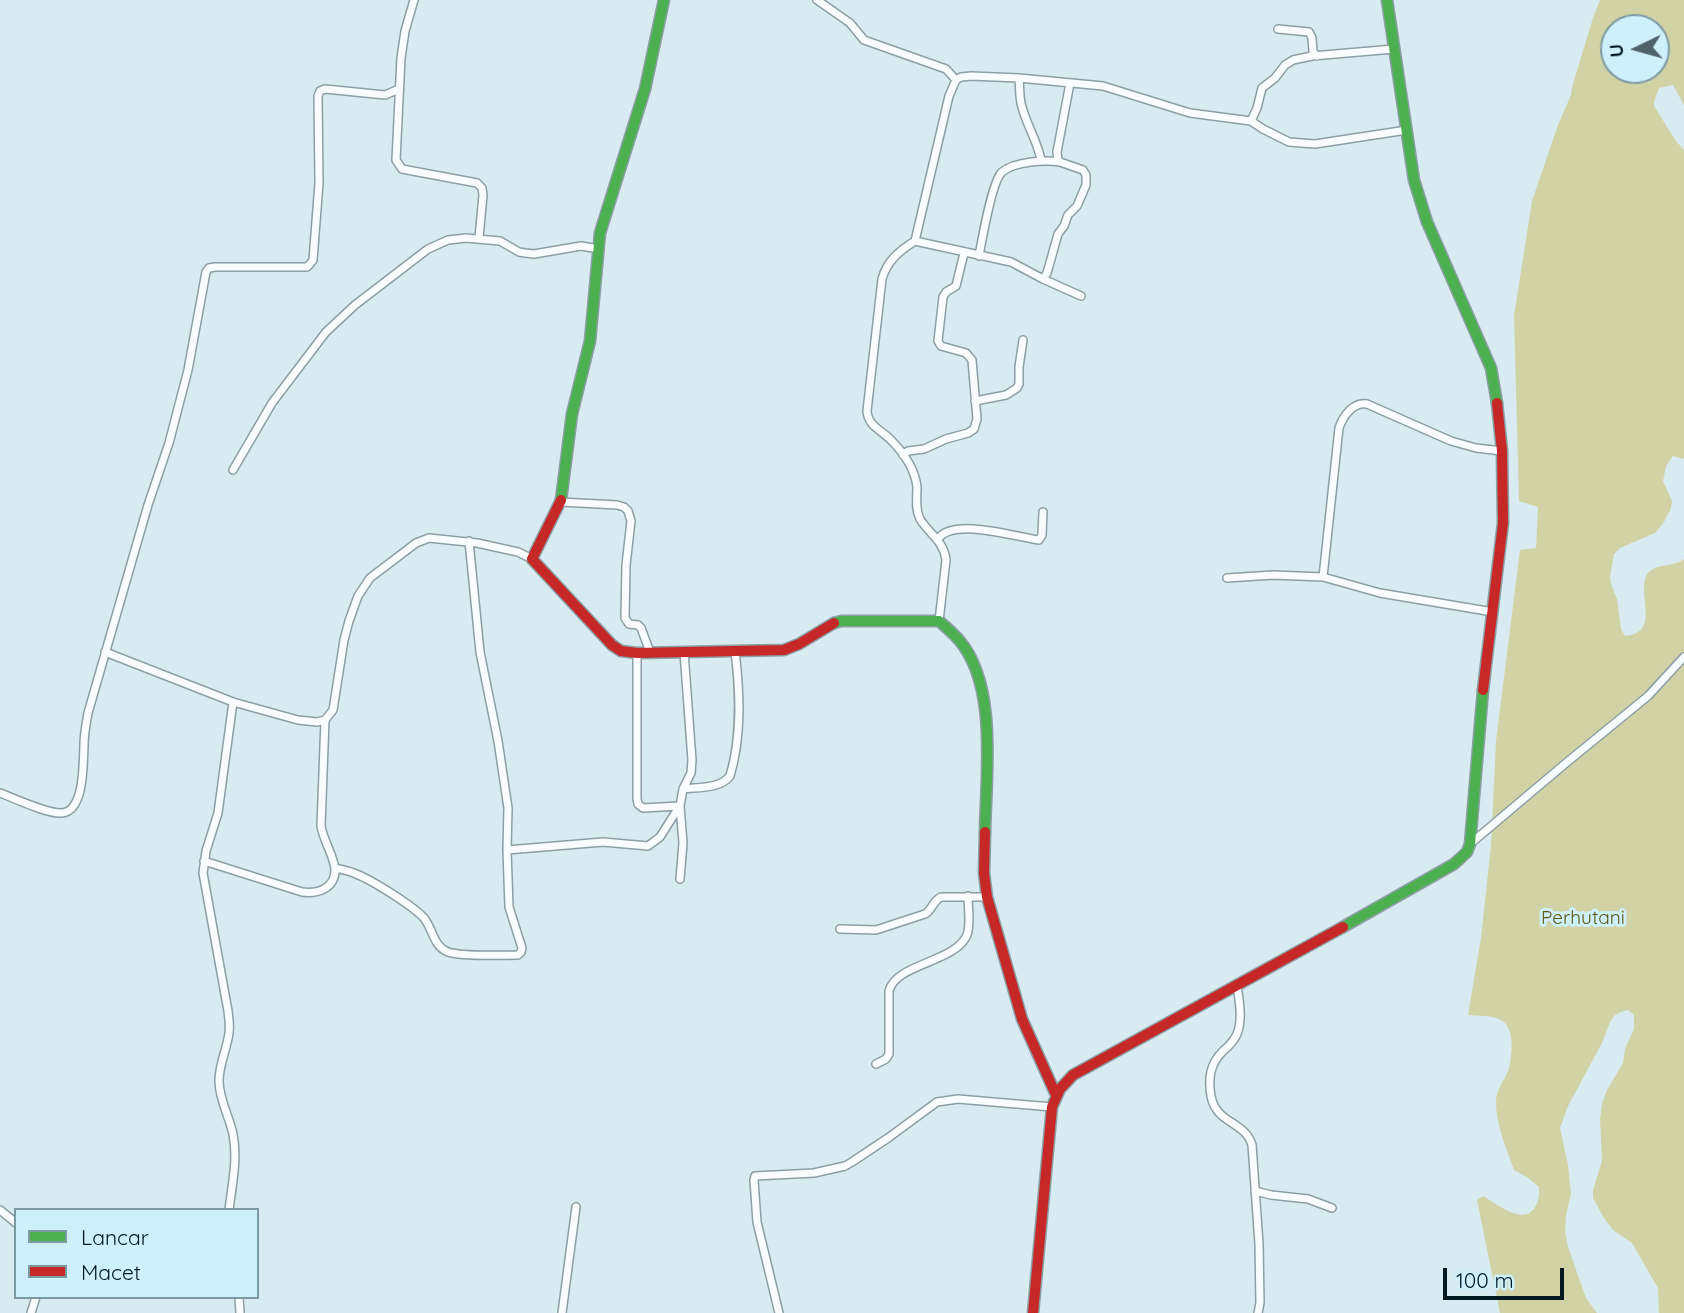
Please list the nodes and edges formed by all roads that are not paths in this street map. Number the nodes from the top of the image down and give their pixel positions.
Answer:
1 (414, 0) edge
2 (664, 0) edge
3 (1387, 0) edge
4 (817, 1) edge
5 (1278, 29) dead end
6 (1394, 49) junction
7 (1317, 55) junction
8 (1019, 78) junction
9 (956, 80) junction
10 (1070, 83) junction
11 (399, 89) junction
12 (1251, 121) junction
13 (1407, 130) junction
14 (1041, 160) junction
15 (1060, 162) junction
16 (479, 238) junction
17 (915, 241) junction
18 (599, 249) junction
19 (964, 253) junction
20 (979, 256) junction
21 (1043, 279) junction
22 (1082, 296) dead end
23 (1023, 340) dead end
24 (975, 401) junction
25 (1502, 451) junction
26 (903, 455) junction
27 (233, 470) dead end
28 (561, 502) junction
29 (1043, 512) dead end
30 (938, 539) junction
31 (469, 541) junction
32 (532, 559) junction
33 (1323, 577) junction
34 (1227, 578) dead end
35 (1493, 612) junction
36 (939, 621) junction
37 (735, 651) junction
38 (105, 652) junction
39 (650, 652) junction
40 (684, 652) junction
41 (636, 653) junction
42 (1684, 657) edge
43 (233, 702) junction
44 (325, 720) junction
45 (683, 789) junction
46 (0, 793) edge
47 (680, 806) junction
48 (1470, 844) junction
49 (507, 850) junction
50 (204, 861) junction
51 (335, 868) junction
52 (680, 879) dead end
53 (968, 896) junction
54 (987, 897) junction
55 (840, 929) dead end
56 (1237, 985) junction
57 (876, 1064) dead end
58 (1056, 1095) junction
59 (1052, 1107) junction
60 (1255, 1191) junction
61 (576, 1207) dead end
62 (229, 1208) edge
63 (1332, 1209) dead end
64 (0, 1210) edge
65 (14, 1221) edge
66 (562, 1313) edge
67 (779, 1313) edge
68 (1033, 1313) edge
69 (1258, 1313) edge

1 - 11 street
2 - 18 street
3 - 6 street
4 - 9 street
5 - 7 street
6 - 7 street
6 - 13 street
7 - 12 street
8 - 9 street
8 - 10 street
8 - 14 street
9 - 17 street
10 - 12 street
10 - 15 street
11 - 16 street
11 - 38 street
12 - 13 street
13 - 25 street
14 - 15 street
14 - 20 street
15 - 21 street
16 - 18 street
16 - 27 street
17 - 19 street
17 - 26 street
18 - 28 street
19 - 20 street
19 - 24 street
20 - 21 street
21 - 22 street
23 - 24 street
24 - 26 street
25 - 33 street
25 - 35 street
26 - 30 street
28 - 32 street
28 - 39 street
29 - 30 street
30 - 36 street
31 - 32 street
31 - 44 street
31 - 49 street
32 - 41 street
33 - 34 street
33 - 35 street
35 - 48 street
36 - 37 street
36 - 54 street
37 - 40 street
37 - 45 street
38 - 43 street
38 - 46 street
39 - 40 street
39 - 41 street
40 - 45 street
41 - 47 street
42 - 48 street
43 - 44 street
43 - 50 street
44 - 51 street
45 - 47 street
47 - 49 street
47 - 52 street
48 - 56 street
49 - 51 street
50 - 51 street
50 - 62 street
53 - 54 street
53 - 55 street
53 - 57 street
54 - 58 street
56 - 58 street
56 - 60 street
58 - 59 street
59 - 67 street
59 - 68 street
60 - 63 street
60 - 69 street
61 - 66 street
64 - 65 street

